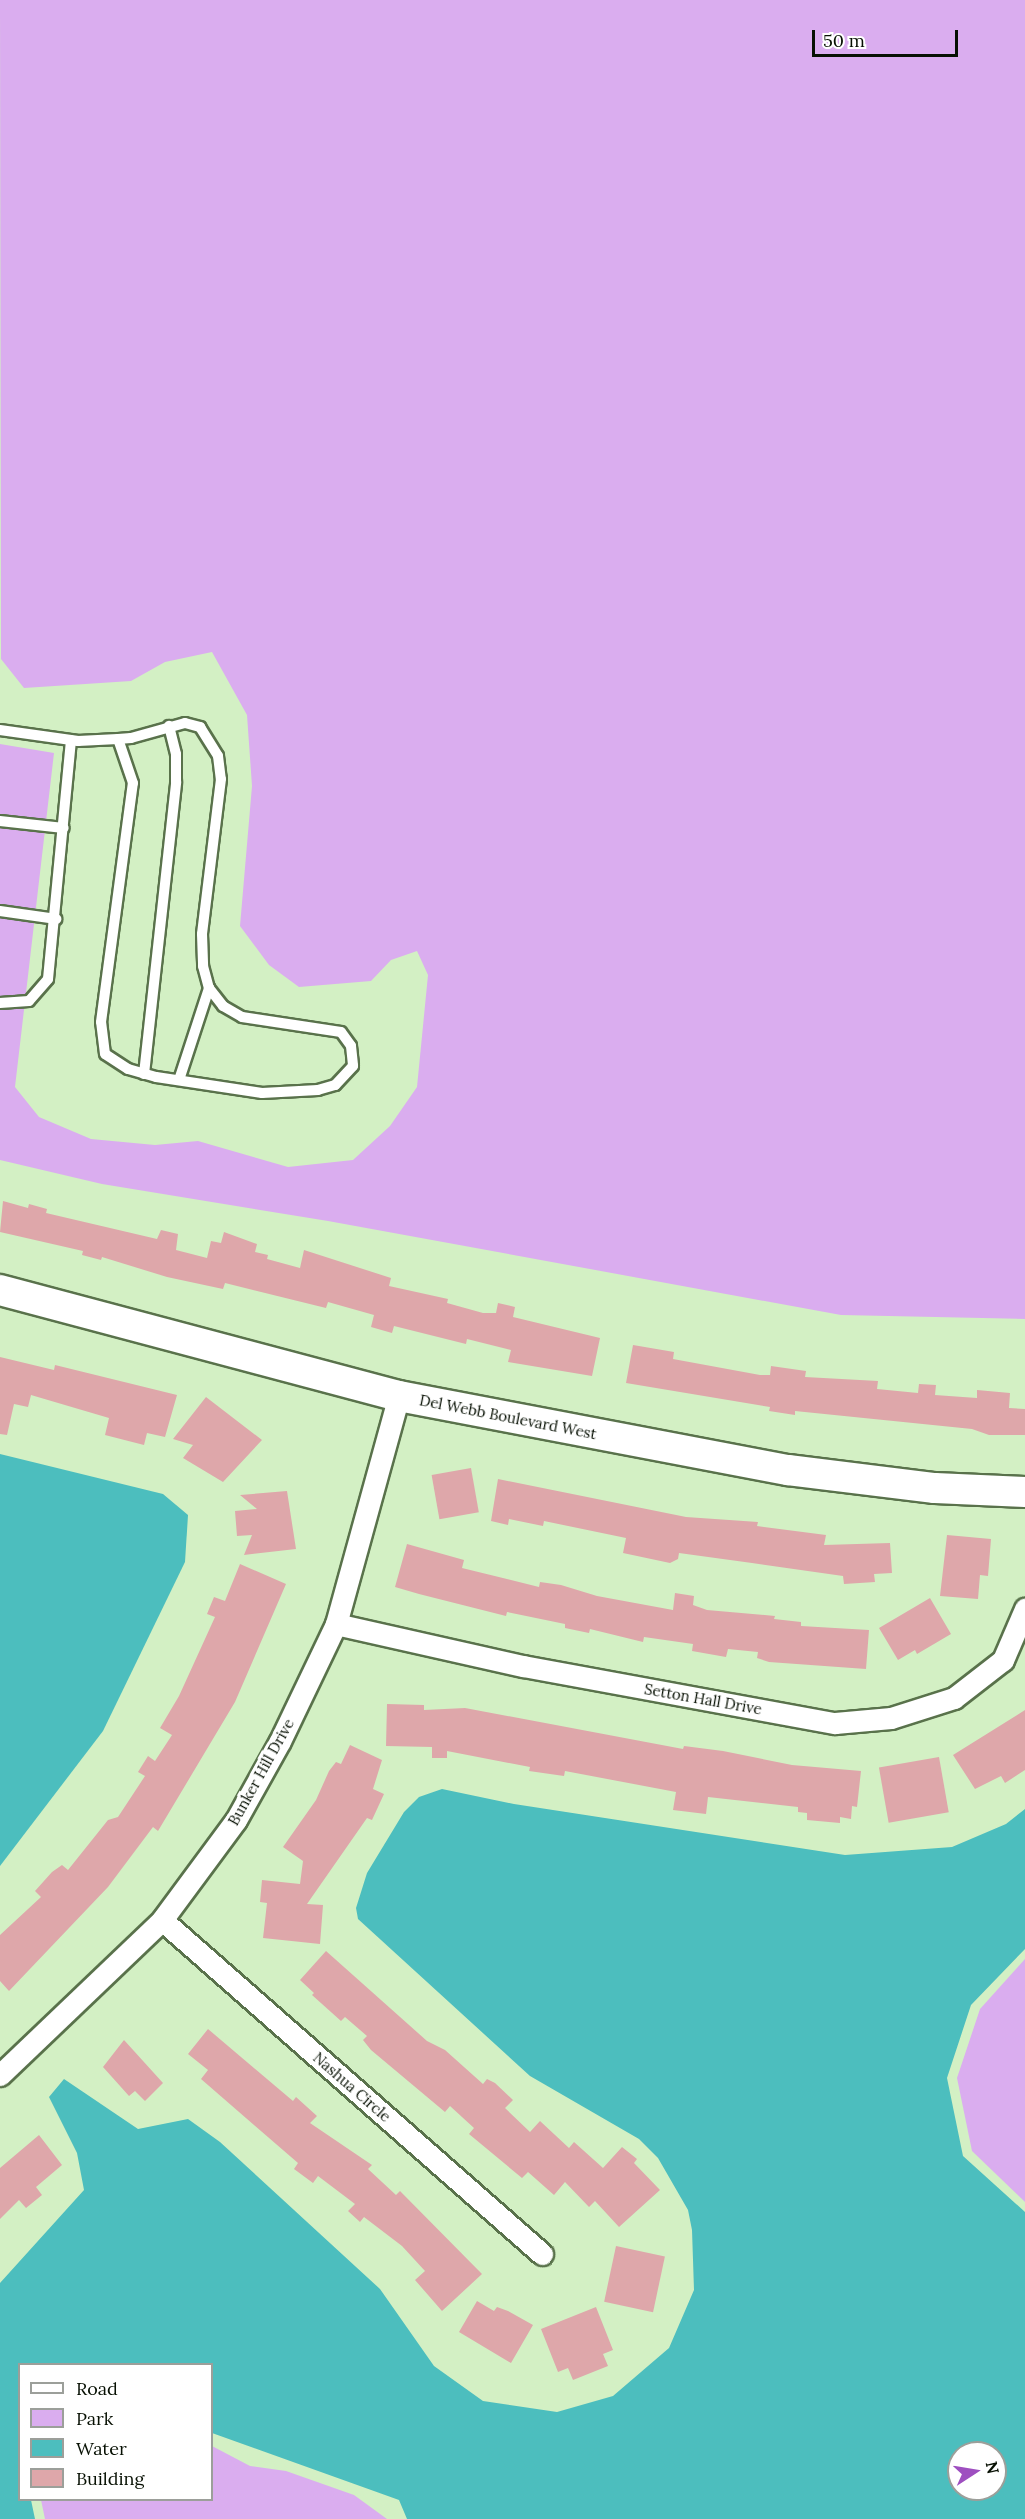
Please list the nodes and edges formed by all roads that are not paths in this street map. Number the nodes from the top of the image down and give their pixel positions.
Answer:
1 (169, 726) junction
2 (0, 730) edge
3 (118, 739) junction
4 (71, 740) junction
5 (0, 821) edge
6 (64, 828) junction
7 (0, 911) edge
8 (56, 919) junction
9 (209, 988) junction
10 (0, 1003) edge
11 (144, 1074) junction
12 (179, 1080) junction
13 (0, 1290) edge
14 (399, 1396) junction
15 (1025, 1492) edge
16 (1025, 1609) edge
17 (336, 1624) junction
18 (162, 1920) junction
19 (0, 2075) edge
20 (542, 2254) dead end

1 - 3 lane
1 - 9 lane
1 - 11 lane
2 - 4 lane
3 - 4 lane
3 - 11 lane
4 - 6 lane
5 - 6 lane
6 - 8 lane
7 - 8 lane
8 - 10 lane
9 - 12 lane
9 - 12 lane
11 - 12 lane
13 - 14 street, Del Webb Boulevard West
14 - 15 street, Del Webb Boulevard West
14 - 17 street, Bunker Hill Drive
16 - 17 street, Setton Hall Drive
17 - 18 street, Bunker Hill Drive
18 - 19 street, Bunker Hill Drive
18 - 20 street, Nashua Circle

